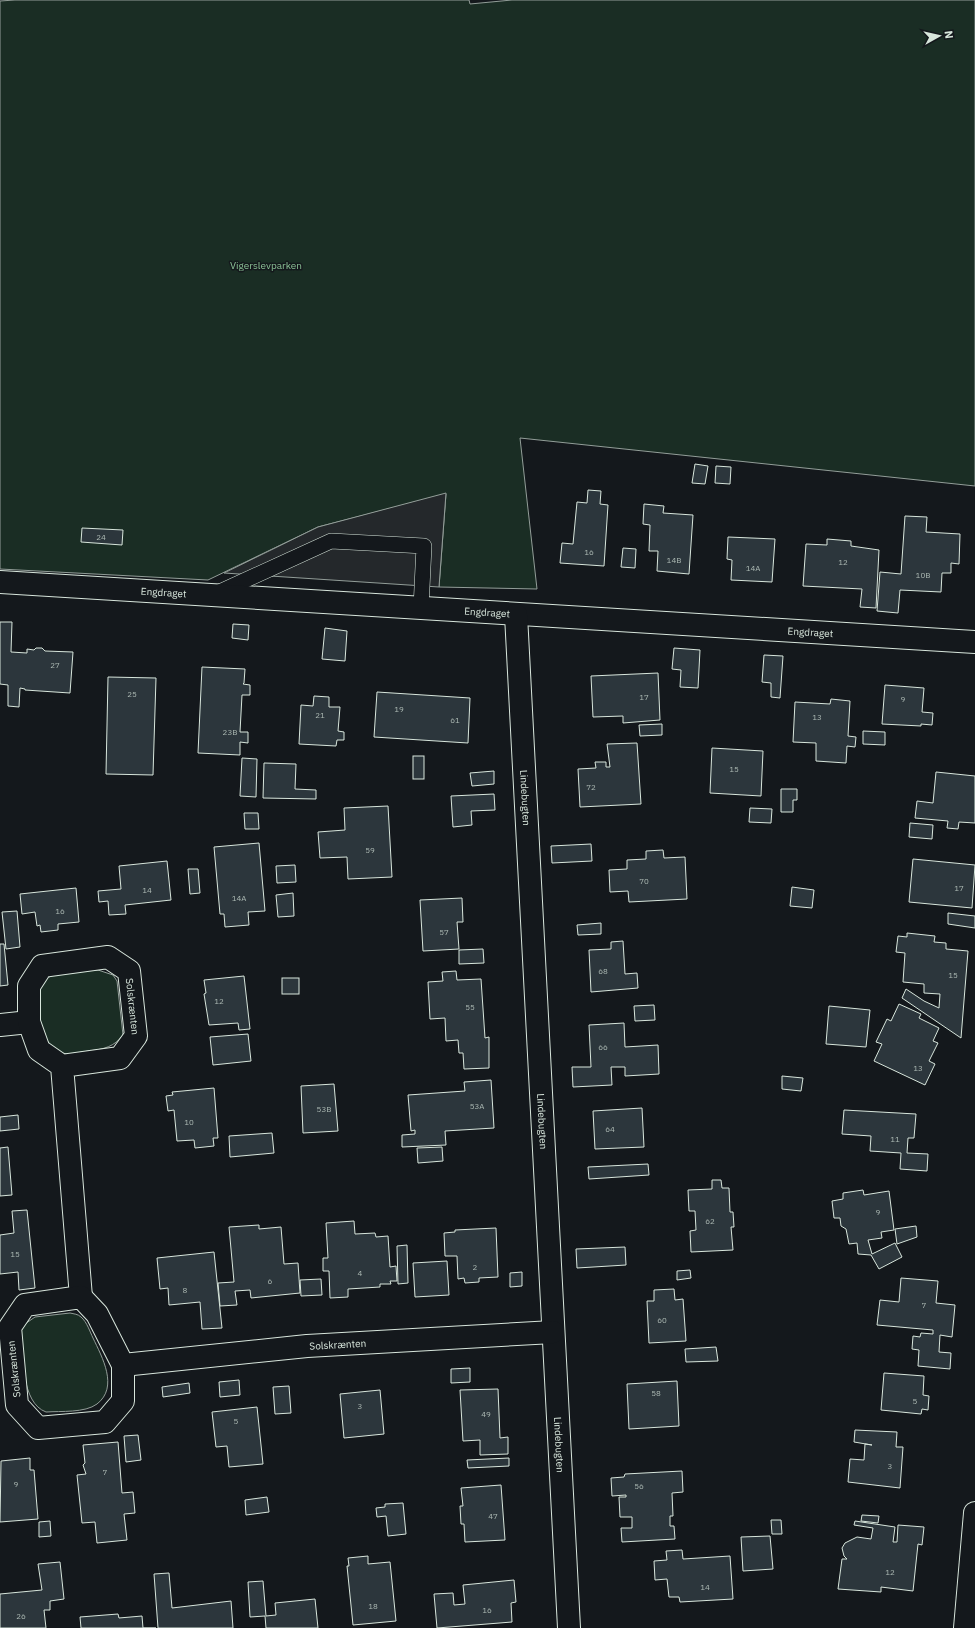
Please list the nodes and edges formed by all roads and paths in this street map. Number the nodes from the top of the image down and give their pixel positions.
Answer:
1 (0, 582) edge
2 (212, 595) junction
3 (421, 608) junction
4 (516, 615) junction
5 (975, 642) edge
6 (29, 1022) junction
7 (0, 1025) edge
8 (62, 1066) junction
9 (81, 1297) junction
10 (553, 1332) junction
11 (123, 1365) junction
12 (975, 1513) edge
13 (569, 1628) edge
14 (965, 1628) edge

1 - 2 street, Engdraget
2 - 3 street, Engdraget
2 - 3 lane
3 - 4 street, Engdraget
4 - 5 street, Engdraget
4 - 10 street, Lindebugten
6 - 7 street
6 - 8 street, Solskrænten
6 - 8 street, Solskrænten
8 - 9 street
9 - 11 street, Solskrænten
9 - 11 street, Solskrænten
10 - 11 street, Solskrænten
10 - 13 street, Lindebugten
12 - 14 street

